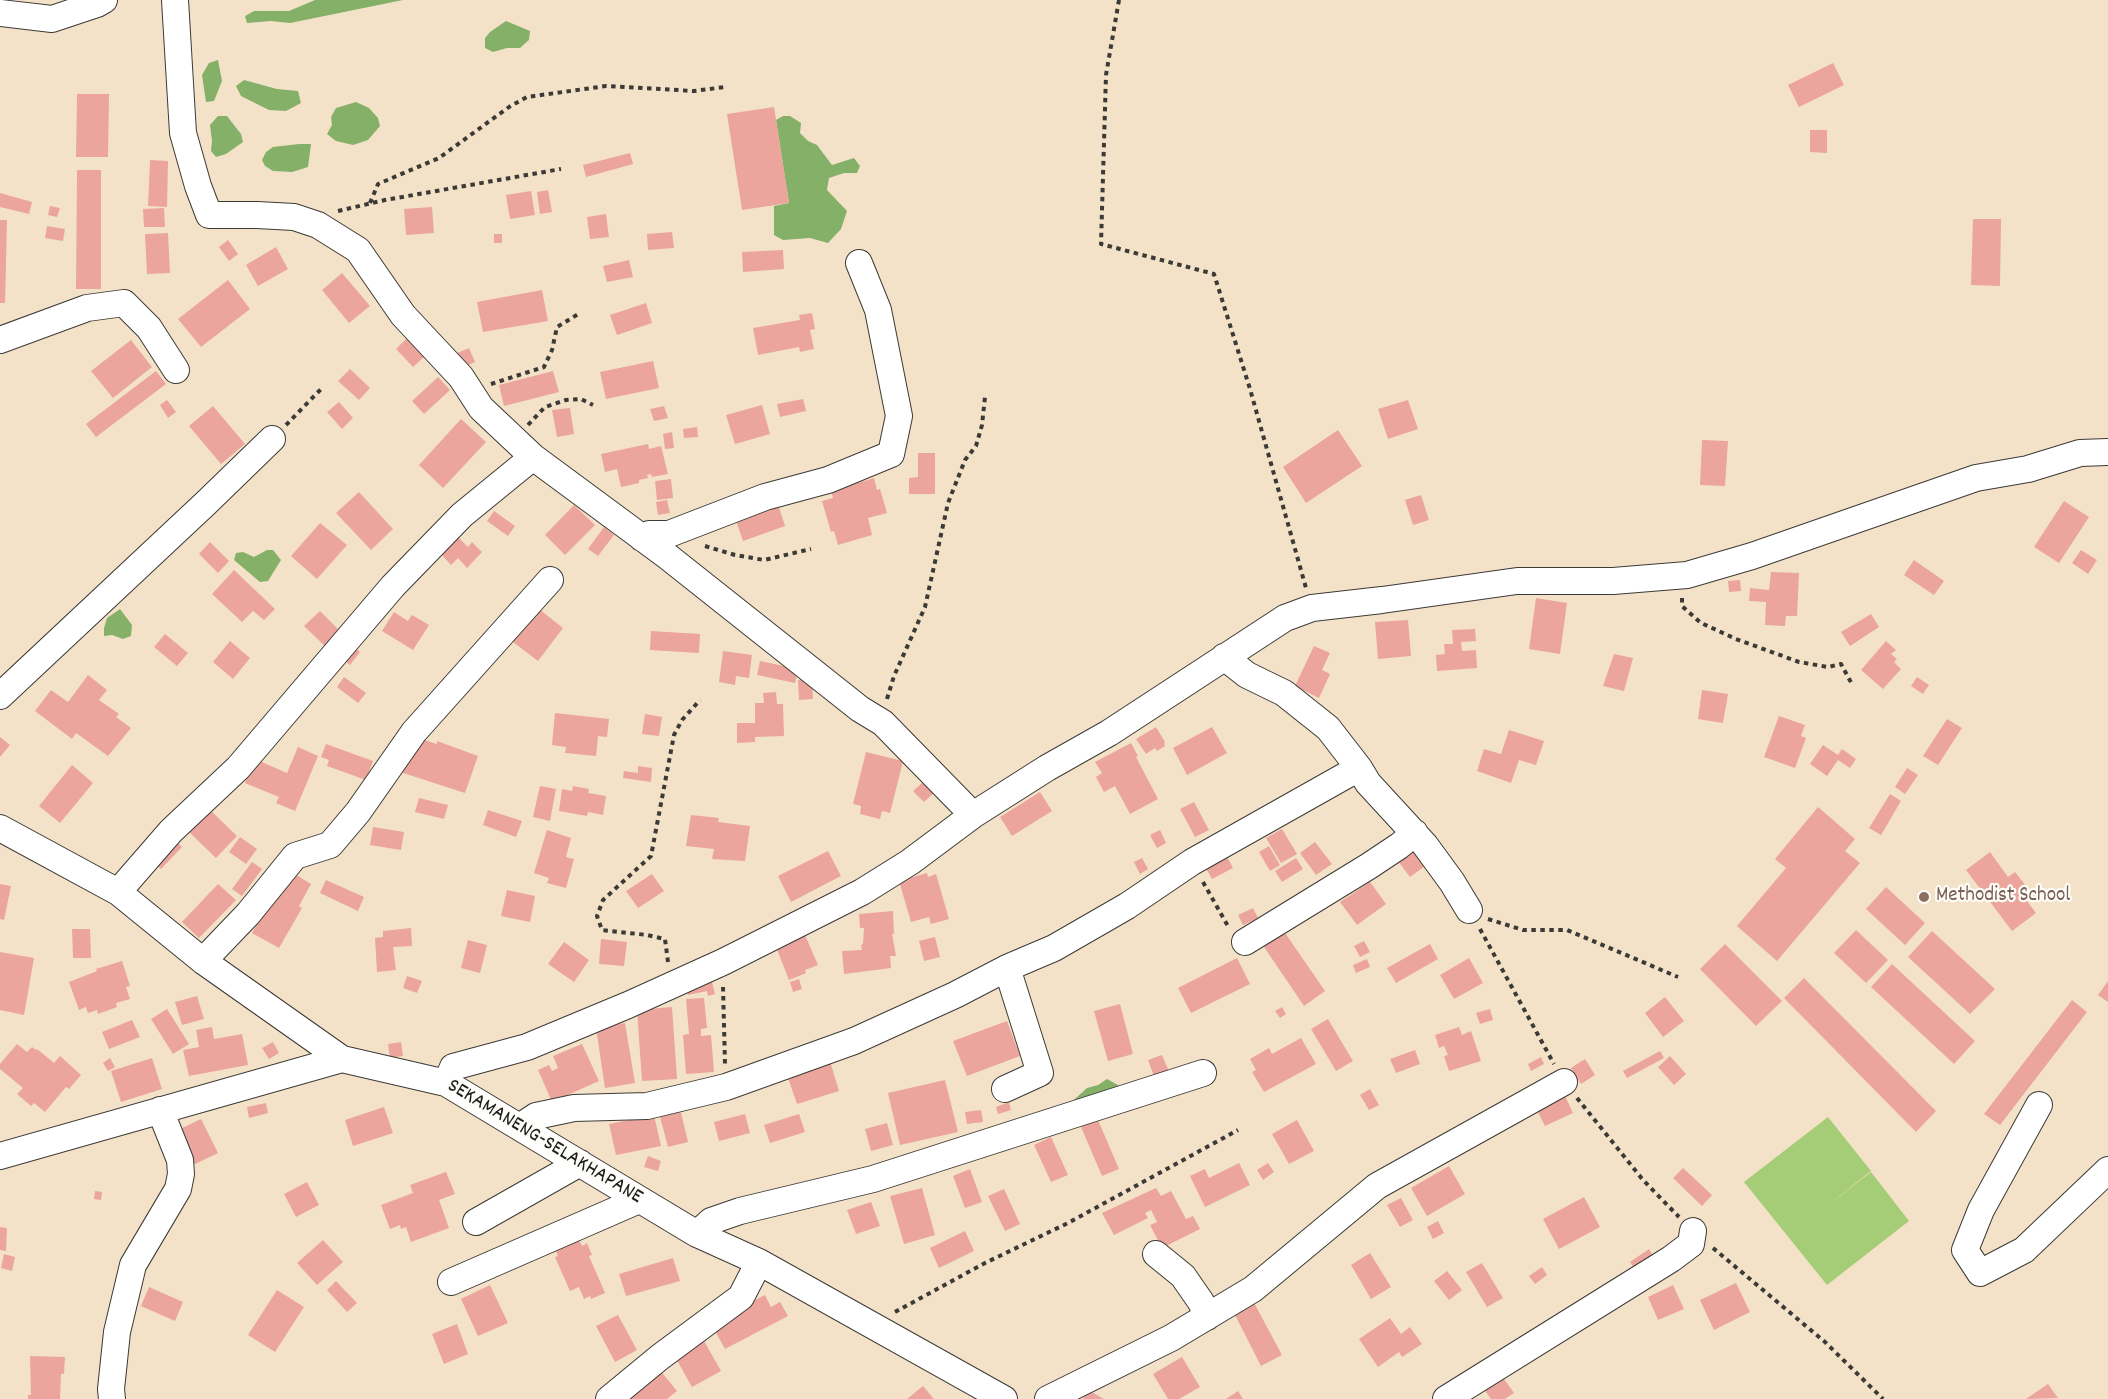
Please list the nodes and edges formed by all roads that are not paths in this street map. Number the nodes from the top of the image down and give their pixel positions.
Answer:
1 (104, 0) edge
2 (175, 0) edge
3 (13, 9) edge
4 (859, 263) dead end
5 (0, 340) edge
6 (176, 370) dead end
7 (272, 439) road end
8 (2108, 452) edge
9 (533, 457) junction
10 (642, 538) junction
11 (550, 580) dead end
12 (1224, 657) junction
13 (0, 696) edge
14 (1359, 768) junction
15 (973, 815) junction
16 (0, 828) edge
17 (1414, 832) junction
18 (118, 892) junction
19 (1469, 910) road end
20 (1245, 942) road end
21 (203, 960) junction
22 (1007, 968) junction
23 (342, 1059) junction
24 (1203, 1073) dead end
25 (1564, 1082) dead end
26 (446, 1083) junction
27 (1005, 1089) dead end
28 (2040, 1105) dead end
29 (160, 1110) junction
30 (521, 1126) junction
31 (0, 1156) edge
32 (580, 1164) junction
33 (2108, 1170) edge
34 (639, 1200) junction
35 (476, 1222) dead end
36 (1693, 1232) road end
37 (697, 1234) junction
38 (1156, 1254) dead end
39 (759, 1262) junction
40 (451, 1282) dead end
41 (1207, 1317) junction
42 (112, 1399) edge
43 (609, 1399) edge
44 (1004, 1399) edge
45 (1048, 1399) edge
46 (1446, 1399) edge

1 - 3 street
2 - 9 street
4 - 10 street
5 - 6 street
7 - 13 street
8 - 12 street
9 - 10 street
9 - 18 street
10 - 15 street
11 - 21 street
12 - 14 street
12 - 15 street
14 - 17 street
14 - 22 street
15 - 26 street
16 - 18 street, SEKAMANENG-SELAKHAPANE
17 - 19 street
17 - 20 street
18 - 21 street, SEKAMANENG-SELAKHAPANE
21 - 23 street, SEKAMANENG-SELAKHAPANE
22 - 27 street
22 - 30 street
23 - 26 street, SEKAMANENG-SELAKHAPANE
23 - 29 street
24 - 37 street
25 - 41 street
26 - 30 street, SEKAMANENG-SELAKHAPANE
28 - 33 street
29 - 31 street
29 - 42 street
30 - 32 street, SEKAMANENG-SELAKHAPANE
32 - 34 street, SEKAMANENG-SELAKHAPANE
32 - 35 street
34 - 37 street, SEKAMANENG-SELAKHAPANE
34 - 40 street
36 - 46 street
37 - 39 street, SEKAMANENG-SELAKHAPANE
38 - 41 street
39 - 43 street
39 - 44 street, SEKAMANENG-SELAKHAPANE
41 - 45 street

